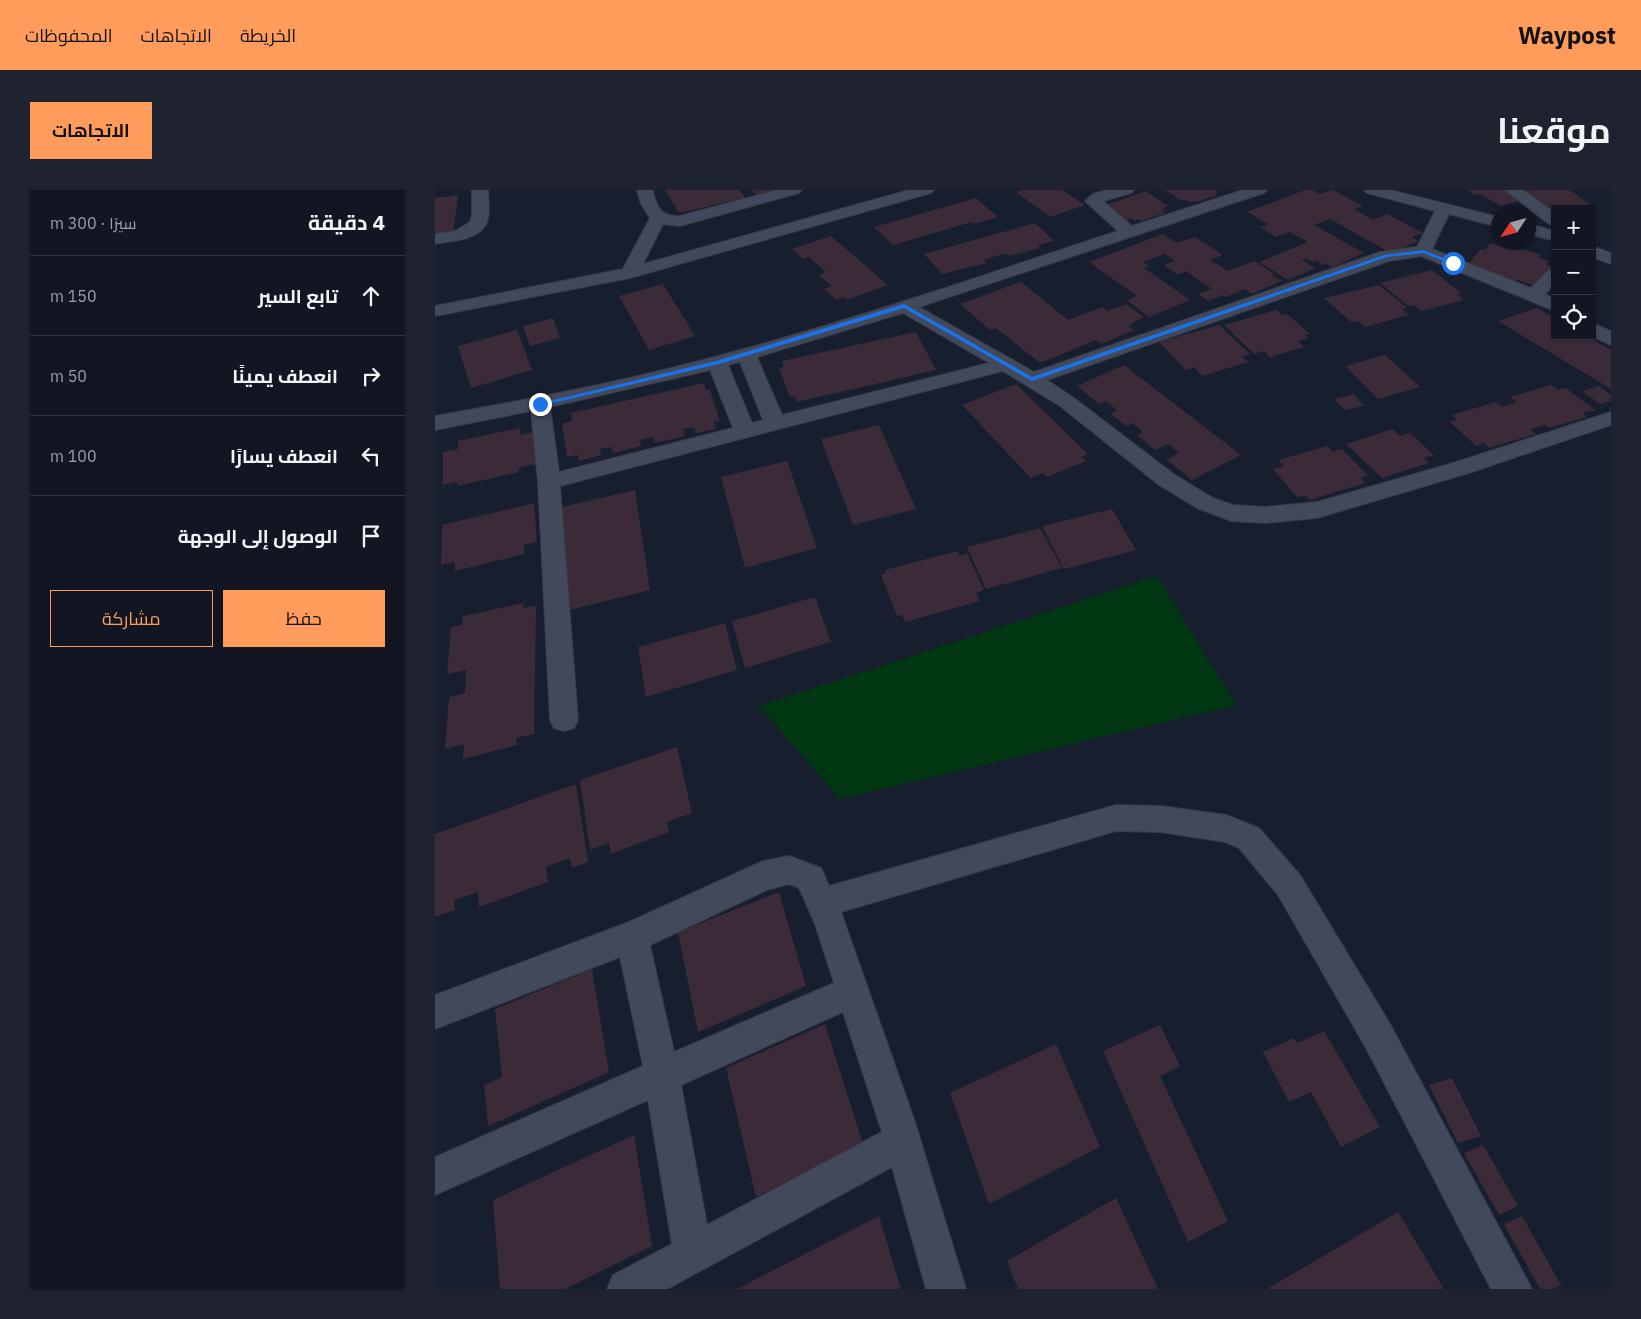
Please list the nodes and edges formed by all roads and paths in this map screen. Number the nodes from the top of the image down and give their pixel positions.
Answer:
1 (480, 190) edge
2 (645, 190) edge
3 (794, 190) edge
4 (926, 190) edge
5 (1125, 190) edge
6 (1259, 190) edge
7 (1372, 190) edge
8 (1513, 190) edge
9 (1444, 209) junction
10 (657, 218) junction
11 (1551, 218) edge
12 (1491, 220) edge
13 (1536, 231) edge
14 (1129, 232) junction
15 (1551, 235) edge
16 (435, 239) edge
17 (1596, 245) edge
18 (1611, 247) edge
19 (1423, 251) junction
20 (1596, 253) edge
21 (1611, 259) edge
22 (630, 273) junction
23 (1551, 278) edge
24 (1534, 295) junction
25 (1551, 304) edge
26 (904, 306) junction
27 (435, 312) edge
28 (1596, 330) edge
29 (1611, 339) edge
30 (746, 354) junction
31 (717, 362) junction
32 (1003, 365) junction
33 (1032, 379) junction
34 (540, 404) junction
35 (1611, 418) edge
36 (435, 423) edge
37 (775, 424) junction
38 (745, 431) junction
39 (549, 482) junction
40 (564, 720) dead end
41 (822, 903) junction
42 (632, 937) junction
43 (853, 991) junction
44 (435, 1012) edge
45 (662, 1076) junction
46 (903, 1141) junction
47 (435, 1176) edge
48 (693, 1254) junction
49 (627, 1289) edge
50 (946, 1289) edge
51 (1512, 1289) edge

1 - 16 street
2 - 10 street
3 - 10 street
4 - 22 street
5 - 14 street
6 - 14 street
7 - 9 street
8 - 11 street
9 - 12 street
9 - 19 street
10 - 22 street
13 - 15 street
14 - 26 street
17 - 18 street
19 - 24 street
19 - 33 street
20 - 21 street
22 - 27 street
23 - 24 street
24 - 25 street
26 - 30 street
26 - 32 street
28 - 29 street
30 - 31 street
30 - 37 street
31 - 34 street
31 - 38 street
32 - 33 street
32 - 37 street
33 - 35 street
34 - 36 street
34 - 39 street
37 - 38 street
38 - 39 street
39 - 40 street
41 - 42 street
41 - 43 street
41 - 51 street
42 - 44 street
42 - 45 street
43 - 45 street
43 - 46 street
45 - 47 street
45 - 48 street
46 - 48 street
46 - 50 street
48 - 49 street

